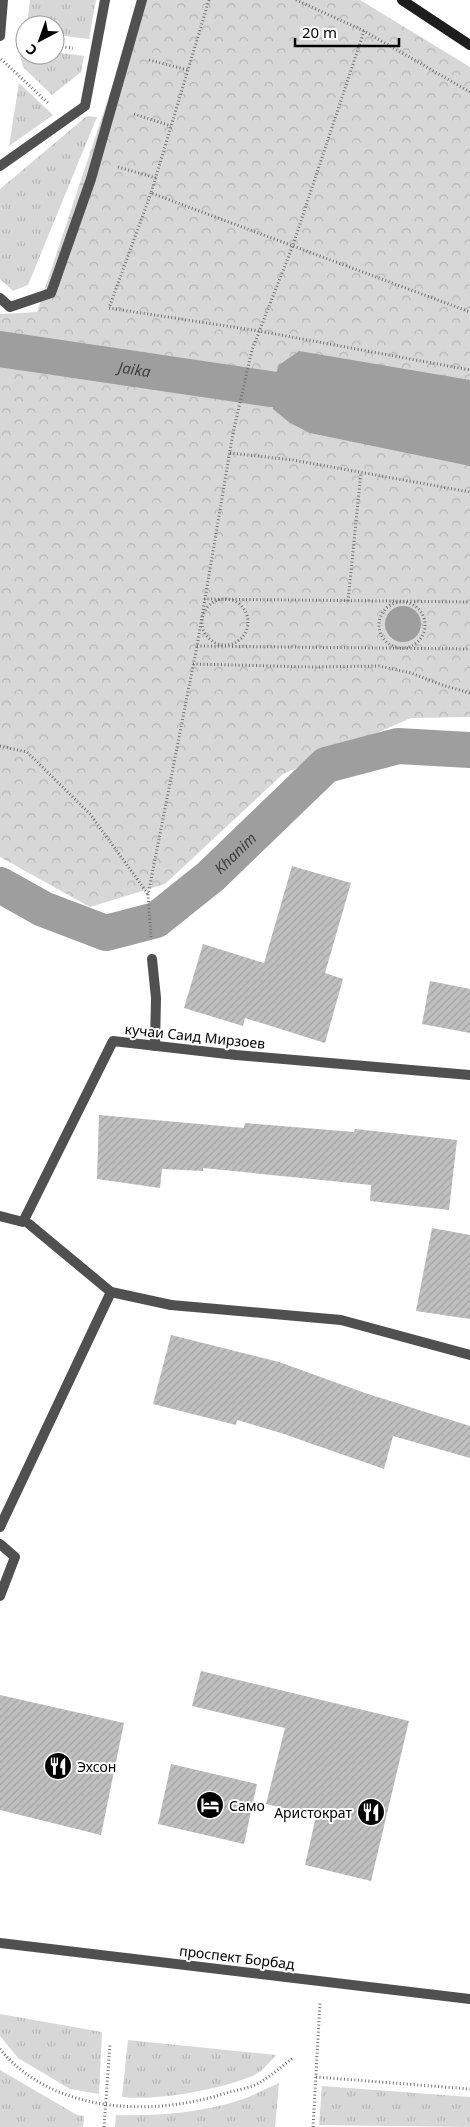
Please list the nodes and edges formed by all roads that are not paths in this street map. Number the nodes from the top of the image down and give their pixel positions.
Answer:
1 (3, 0) edge
2 (105, 0) edge
3 (142, 0) edge
4 (402, 0) edge
5 (0, 36) edge
6 (470, 45) edge
7 (0, 166) edge
8 (0, 298) edge
9 (152, 959) road end
10 (155, 1046) junction
11 (470, 1075) edge
12 (0, 1216) edge
13 (29, 1224) dead end
14 (111, 1292) junction
15 (470, 1355) edge
16 (0, 1526) edge
17 (0, 1544) edge
18 (0, 1596) edge
19 (0, 1943) edge
20 (470, 1999) edge

1 - 5 street
2 - 7 street
3 - 8 street
4 - 6 main road
9 - 10 street
10 - 11 street, кучаи Саид Мирзоев
10 - 12 street, кучаи Саид Мирзоев
13 - 14 street
14 - 15 street
14 - 16 street
17 - 18 street
19 - 20 street, проспект Борбад

